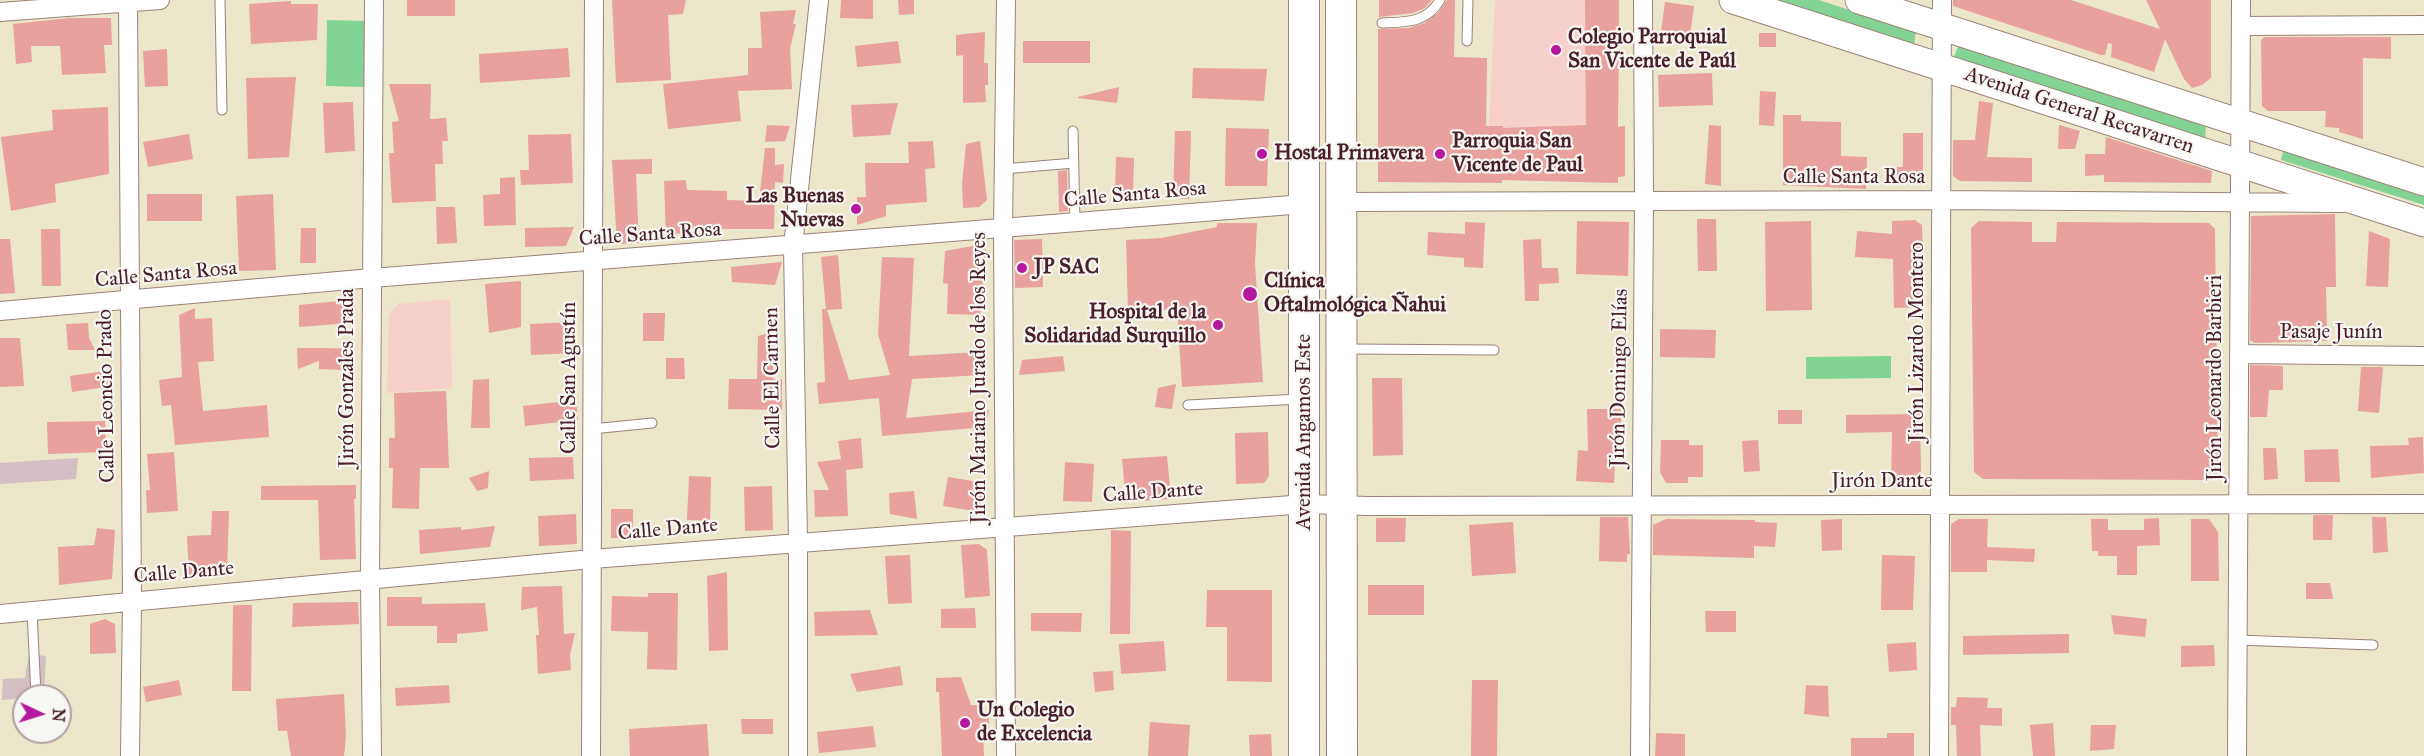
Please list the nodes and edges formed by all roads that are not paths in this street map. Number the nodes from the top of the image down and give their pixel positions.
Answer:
1 (160, 0) edge
2 (220, 0) edge
3 (374, 0) edge
4 (594, 0) edge
5 (819, 0) edge
6 (1006, 0) edge
7 (1304, 0) edge
8 (1341, 0) edge
9 (1440, 0) edge
10 (1468, 0) edge
11 (1643, 0) edge
12 (1733, 0) edge
13 (1859, 0) edge
14 (2241, 0) edge
15 (128, 2) edge
16 (0, 12) edge
17 (1942, 13) edge
18 (1382, 23) dead end
19 (2424, 25) edge
20 (2241, 26) junction
21 (1467, 41) dead end
22 (1942, 67) junction
23 (222, 110) dead end
24 (2240, 124) junction
25 (1072, 131) dead end
26 (1074, 163) junction
27 (2240, 163) junction
28 (1003, 169) junction
29 (2424, 182) edge
30 (1941, 200) junction
31 (1341, 202) junction
32 (1644, 202) junction
33 (2240, 202) junction
34 (1304, 204) junction
35 (2367, 204) junction
36 (1075, 222) junction
37 (2424, 224) edge
38 (1003, 228) junction
39 (794, 246) junction
40 (593, 262) junction
41 (372, 278) junction
42 (128, 301) junction
43 (0, 311) edge
44 (1341, 349) junction
45 (1494, 350) dead end
46 (2239, 354) junction
47 (2424, 356) edge
48 (1305, 399) junction
49 (1188, 405) dead end
50 (652, 423) dead end
51 (592, 429) junction
52 (1305, 504) junction
53 (1341, 504) junction
54 (2238, 504) junction
55 (2424, 504) edge
56 (1641, 505) junction
57 (1940, 505) junction
58 (1003, 526) junction
59 (798, 542) junction
60 (592, 559) junction
61 (370, 581) junction
62 (132, 600) junction
63 (32, 611) junction
64 (0, 614) edge
65 (2237, 640) junction
66 (2373, 645) dead end
67 (35, 684) edge
68 (130, 756) edge
69 (372, 756) edge
70 (591, 756) edge
71 (798, 756) edge
72 (1006, 756) edge
73 (1305, 756) edge
74 (1342, 756) edge
75 (1640, 756) edge
76 (1939, 756) edge
77 (2237, 756) edge

1 - 15 street
2 - 23 lane
3 - 41 street, Jirón Gonzales Prada
4 - 40 street, Calle San Agustín
5 - 39 street, Calle El Carmen
6 - 28 street, Jirón Mariano Jurado de los Reyes
7 - 34 main road, Avenida Angamos Este
8 - 31 main road, Avenida Angamos Este
9 - 18 lane
10 - 21 lane
11 - 32 street, Jirón Domingo Elías
12 - 22 street, Avenida General Recavarren
13 - 17 street, Avenida General Recavarren
14 - 20 street, Jirón Leonardo Barbieri
15 - 16 street
15 - 42 street, Calle Leoncio Prado
17 - 22 street, Jirón Lizardo Montero
17 - 24 street, Avenida General Recavarren
19 - 20 street
20 - 24 street, Jirón Leonardo Barbieri
22 - 27 street, Avenida General Recavarren
22 - 30 street, Jirón Lizardo Montero
24 - 27 street, Jirón Leonardo Barbieri
24 - 29 street, Avenida General Recavarren
25 - 26 lane
26 - 28 lane
26 - 36 lane
27 - 33 street, Jirón Leonardo Barbieri
27 - 35 street, Avenida General Recavarren
28 - 38 street, Jirón Mariano Jurado de los Reyes
30 - 32 street, Calle Santa Rosa
30 - 33 street, Calle Santa Rosa
30 - 57 street, Jirón Lizardo Montero
31 - 32 street, Calle Santa Rosa
31 - 44 main road, Avenida Angamos Este
32 - 56 street, Jirón Domingo Elías
33 - 35 street, Calle Santa Rosa
33 - 46 street, Jirón Leonardo Barbieri
34 - 36 street, Calle Santa Rosa
34 - 48 main road, Avenida Angamos Este
35 - 37 street, Avenida General Recavarren
36 - 38 street, Calle Santa Rosa
38 - 39 street, Calle Santa Rosa
38 - 58 street, Jirón Mariano Jurado de los Reyes
39 - 40 street, Calle Santa Rosa
39 - 59 street, Calle El Carmen
40 - 41 street, Calle Santa Rosa
40 - 51 street, Calle San Agustín
41 - 42 street, Calle Santa Rosa
41 - 61 street, Jirón Gonzales Prada
42 - 43 street, Calle Santa Rosa
42 - 62 street, Calle Leoncio Prado
44 - 45 lane
44 - 53 main road, Avenida Angamos Este
46 - 47 street, Pasaje Junín
46 - 54 street, Jirón Leonardo Barbieri
48 - 49 lane
48 - 52 main road, Avenida Angamos Este
50 - 51 lane
51 - 60 street, Calle San Agustín
52 - 53 street, Calle Dante
52 - 58 street, Calle Dante
52 - 73 main road, Avenida Angamos Este
53 - 56 street, Jirón Dante
53 - 74 main road, Avenida Angamos Este
54 - 55 street, Jirón Dante
54 - 57 street, Jirón Dante
54 - 65 street, Jirón Leonardo Barbieri
56 - 57 street, Jirón Dante
56 - 75 street, Jirón Domingo Elías
57 - 76 street, Jirón Lizardo Montero
58 - 59 street, Calle Dante
58 - 72 street, Jirón Mariano Jurado de los Reyes
59 - 60 street, Calle Dante
59 - 71 street, Calle El Carmen
60 - 61 street, Calle Dante
60 - 70 street, Calle San Agustín
61 - 62 street, Calle Dante
61 - 69 street, Jirón Gonzales Prada
62 - 63 street, Calle Dante
62 - 68 street, Calle Leoncio Prado
63 - 64 street, Calle Dante
63 - 67 lane
65 - 66 lane
65 - 77 street, Jirón Leonardo Barbieri

